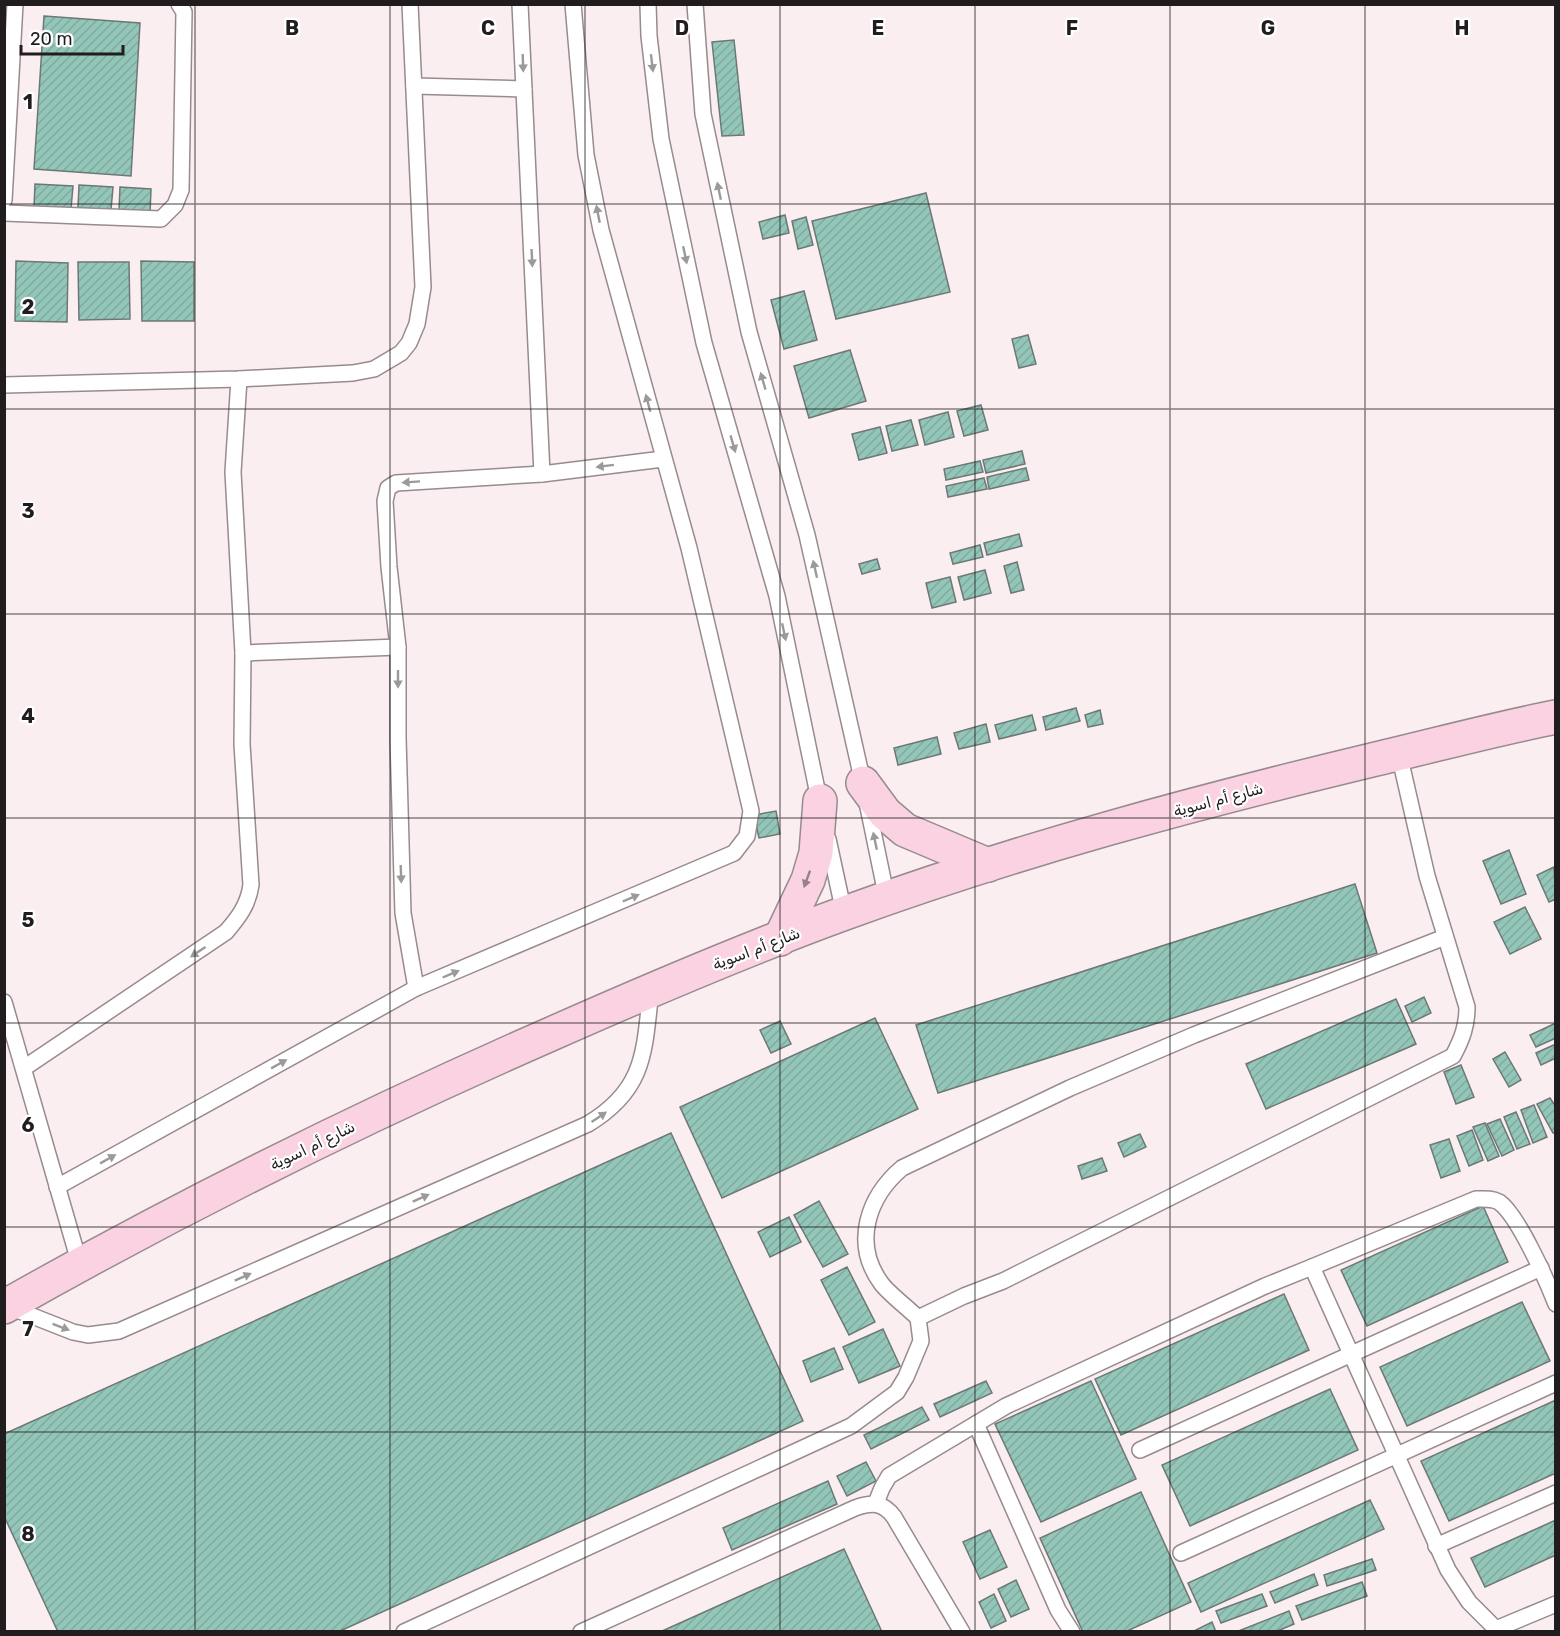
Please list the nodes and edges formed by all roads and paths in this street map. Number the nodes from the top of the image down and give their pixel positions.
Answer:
1 (15, 4) edge
2 (179, 4) edge
3 (411, 4) edge
4 (520, 4) edge
5 (573, 4) edge
6 (648, 4) edge
7 (695, 4) edge
8 (414, 86) junction
9 (524, 89) junction
10 (4, 200) edge
11 (4, 213) edge
12 (239, 379) junction
13 (4, 385) edge
14 (663, 459) junction
15 (542, 474) junction
16 (398, 647) junction
17 (243, 652) junction
18 (1556, 717) edge
19 (1399, 754) junction
20 (863, 783) junction
21 (820, 801) junction
22 (988, 865) junction
23 (887, 899) junction
24 (844, 913) junction
25 (1445, 937) junction
26 (780, 939) junction
27 (416, 988) junction
28 (651, 990) junction
29 (4, 1002) edge
30 (24, 1068) junction
31 (57, 1187) junction
32 (80, 1265) junction
33 (1312, 1267) junction
34 (1541, 1268) junction
35 (1556, 1304) edge
36 (6, 1307) edge
37 (918, 1318) junction
38 (1352, 1355) junction
39 (1556, 1383) edge
40 (976, 1424) junction
41 (1140, 1450) dead end
42 (1395, 1454) junction
43 (1556, 1493) edge
44 (876, 1503) junction
45 (1436, 1546) junction
46 (1181, 1553) dead end
47 (1556, 1604) edge
48 (1493, 1630) edge
49 (404, 1632) edge
50 (581, 1632) edge
51 (962, 1632) edge
52 (1072, 1632) edge

1 - 10 lane
2 - 11 lane
3 - 8 lane
4 -> 9 lane
14 -> 5 lane
6 -> 21 lane
20 -> 7 lane
8 - 9 lane
8 - 12 lane
9 -> 15 lane
12 - 13 lane
12 - 17 lane
14 -> 15 lane
27 -> 14 lane
15 -> 16 lane
16 - 17 lane
16 -> 27 lane
17 -> 30 lane
18 - 19 street, شارع أم اسوية
19 - 22 street, شارع أم اسوية
19 - 25 lane
20 - 22 street
23 -> 20 lane
21 - 24 lane
21 -> 26 street
22 - 23 street, شارع أم اسوية
23 - 24 street, شارع أم اسوية
24 - 26 street, شارع أم اسوية
25 - 37 lane
25 - 37 lane
26 - 28 street, شارع أم اسوية
31 -> 27 lane
28 - 32 street, شارع أم اسوية
36 -> 28 lane
29 - 30 lane
30 - 31 lane
31 - 32 lane
32 - 36 street, شارع أم اسوية
33 - 34 lane
33 - 38 lane
33 - 40 lane
34 - 35 lane
34 - 38 lane
37 - 49 lane
38 - 41 lane
38 - 42 lane
39 - 42 lane
40 - 44 lane
40 - 52 lane
42 - 45 lane
42 - 46 lane
43 - 45 lane
44 - 50 lane
44 - 51 lane
45 - 48 lane
47 - 48 lane

